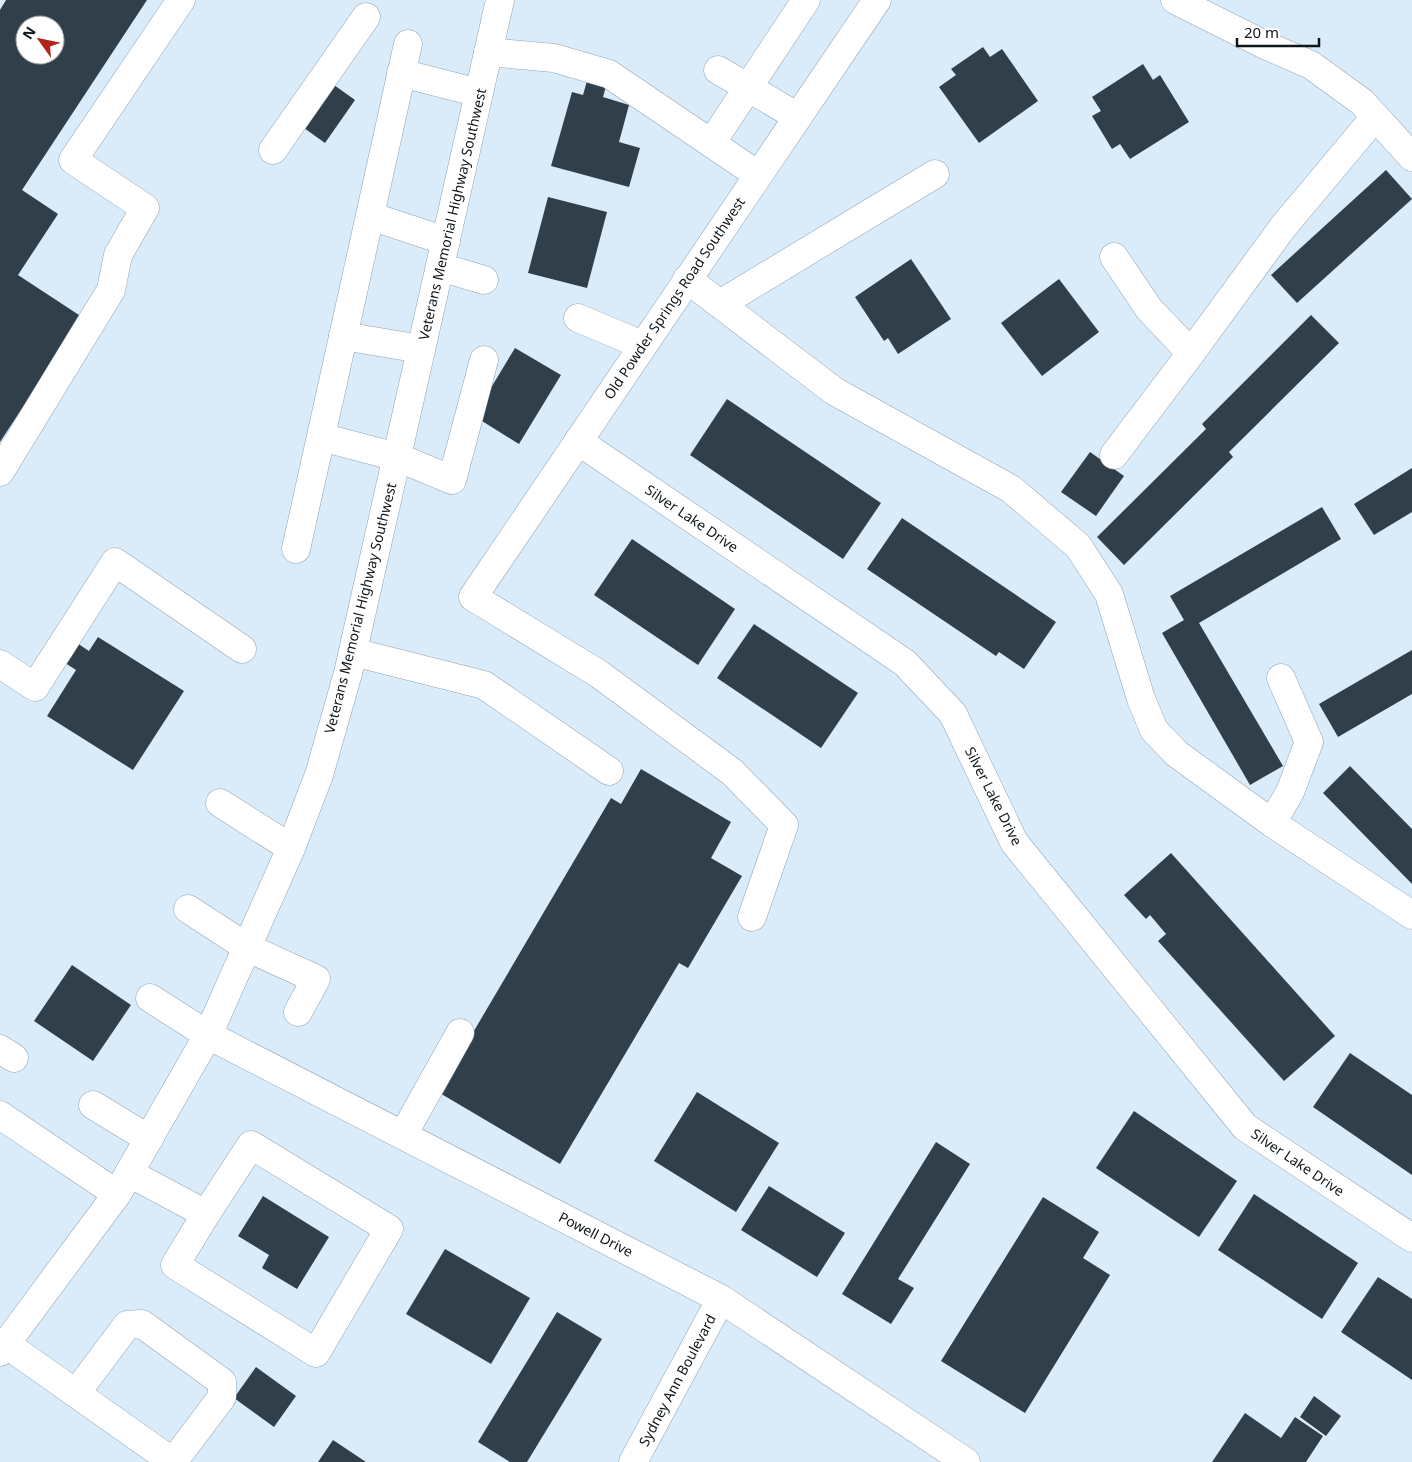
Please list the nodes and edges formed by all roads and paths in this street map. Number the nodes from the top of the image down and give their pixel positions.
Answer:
1 (181, 0) edge
2 (500, 0) edge
3 (806, 0) edge
4 (878, 0) edge
5 (1175, 0) edge
6 (366, 17) dead end
7 (408, 44) dead end
8 (488, 52) junction
9 (718, 70) dead end
10 (401, 73) junction
11 (748, 88) junction
12 (479, 93) junction
13 (798, 117) junction
14 (1375, 117) junction
15 (712, 142) junction
16 (273, 150) dead end
17 (1412, 157) edge
18 (935, 174) dead end
19 (758, 175) junction
20 (370, 216) junction
21 (446, 241) junction
22 (1114, 257) dead end
23 (440, 267) junction
24 (687, 279) junction
25 (484, 280) dead end
26 (720, 304) junction
27 (578, 318) dead end
28 (343, 336) junction
29 (642, 345) junction
30 (421, 349) junction
31 (1192, 353) junction
32 (484, 360) dead end
33 (321, 437) junction
34 (578, 441) junction
35 (1114, 455) dead end
36 (397, 457) junction
37 (0, 472) edge
38 (296, 549) dead end
39 (242, 649) dead end
40 (353, 652) junction
41 (0, 664) edge
42 (1281, 678) dead end
43 (609, 771) dead end
44 (220, 802) dead end
45 (1272, 823) junction
46 (291, 848) junction
47 (188, 909) dead end
48 (1412, 916) edge
49 (752, 917) dead end
50 (248, 948) junction
51 (150, 998) dead end
52 (298, 1012) dead end
53 (460, 1033) dead end
54 (208, 1035) junction
55 (94, 1105) dead end
56 (0, 1115) edge
57 (403, 1135) junction
58 (149, 1139) junction
59 (123, 1183) junction
60 (206, 1214) junction
61 (1412, 1238) edge
62 (721, 1298) junction
63 (3, 1348) edge
64 (76, 1393) junction
65 (173, 1462) edge
66 (633, 1462) edge
67 (966, 1462) edge

1 - 37 street
2 - 8 street, Veterans Memorial Highway Southwest
3 - 11 street
4 - 13 street, Old Powder Springs Road Southwest
5 - 14 street
6 - 16 street
7 - 10 street
8 - 12 street, Veterans Memorial Highway Southwest
8 - 15 street
9 - 11 street
10 - 12 street
10 - 20 street
11 - 13 street
11 - 15 street
12 - 21 street, Veterans Memorial Highway Southwest
13 - 19 street, Old Powder Springs Road Southwest
14 - 17 street
14 - 31 street
15 - 19 street
18 - 26 street
19 - 24 street, Old Powder Springs Road Southwest
20 - 21 street
20 - 28 street
21 - 23 street, Veterans Memorial Highway Southwest
22 - 31 street
23 - 25 street
23 - 30 street, Veterans Memorial Highway Southwest
24 - 26 street
24 - 29 street, Old Powder Springs Road Southwest
26 - 45 street
27 - 29 street
28 - 30 street
28 - 33 street
29 - 34 street, Old Powder Springs Road Southwest
30 - 36 street, Veterans Memorial Highway Southwest
31 - 35 street
32 - 36 street
33 - 36 street
33 - 38 street
34 - 49 street, Old Powder Springs Road Southwest
34 - 61 street, Silver Lake Drive
36 - 40 street, Veterans Memorial Highway Southwest
39 - 41 street
40 - 43 street
40 - 46 street, Veterans Memorial Highway Southwest
42 - 45 street
44 - 46 street
45 - 48 street
46 - 50 street, Veterans Memorial Highway Southwest
47 - 50 street
50 - 52 street
50 - 54 street, Veterans Memorial Highway Southwest
51 - 54 street, Powell Drive
53 - 57 street
54 - 57 street, Powell Drive
54 - 58 street, Veterans Memorial Highway Southwest
55 - 58 street
56 - 59 street
57 - 62 street, Powell Drive
58 - 59 street, Veterans Memorial Highway Southwest
59 - 60 street
59 - 63 street, Veterans Memorial Highway Southwest
60 - 60 street
62 - 66 street, Sydney Ann Boulevard
62 - 67 street, Powell Drive
63 - 64 street
64 - 65 street
64 - 65 street

